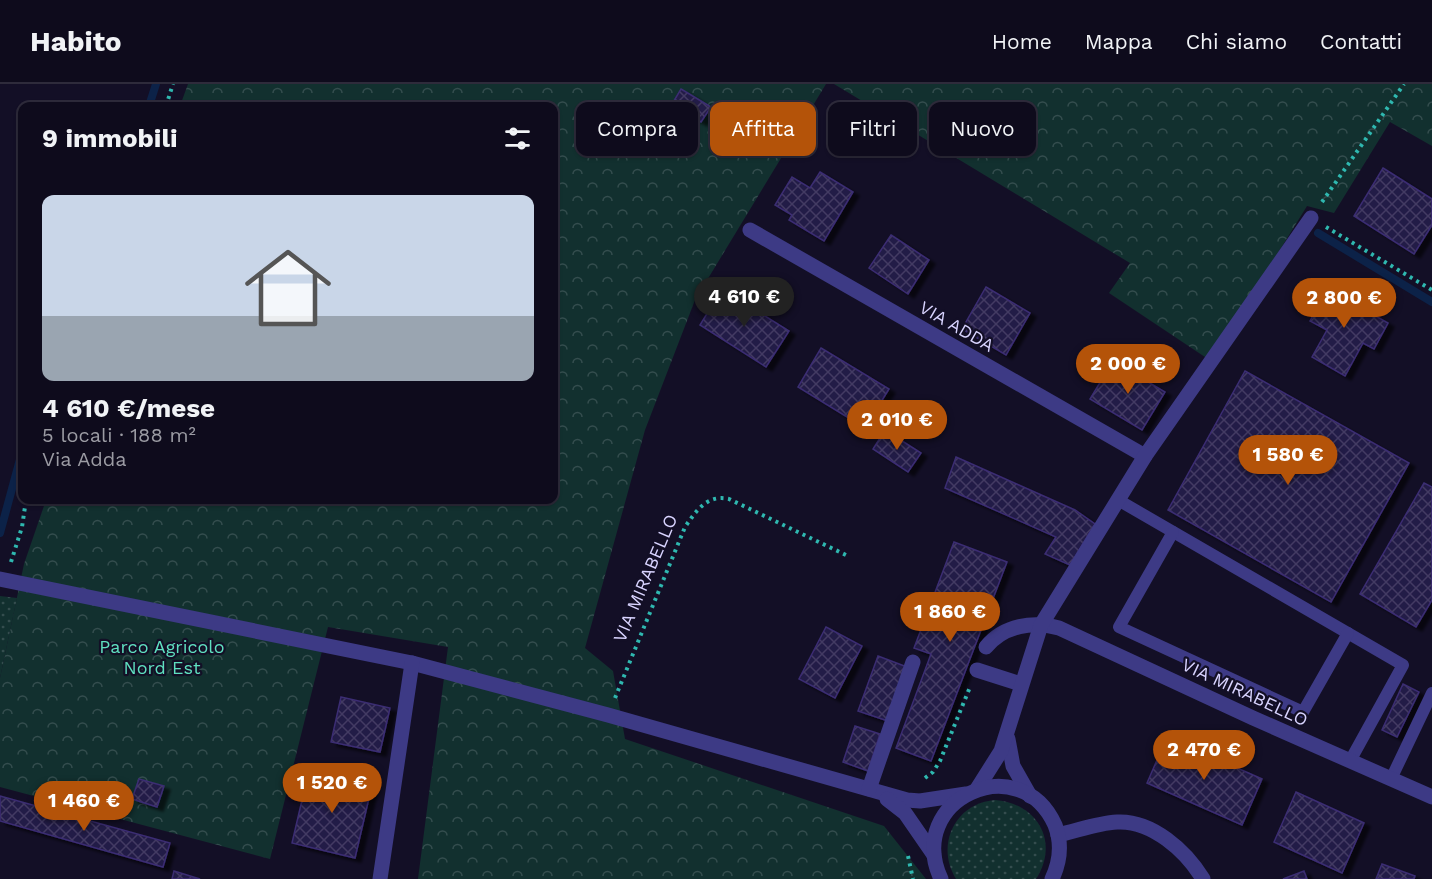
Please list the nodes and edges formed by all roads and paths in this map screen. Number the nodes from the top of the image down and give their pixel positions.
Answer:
1 (173, 84) edge
2 (1404, 84) edge
3 (167, 102) edge
4 (1311, 218) junction
5 (750, 230) dead end
6 (1432, 290) edge
7 (1145, 456) junction
8 (1118, 500) junction
9 (25, 504) edge
10 (1173, 532) junction
11 (846, 555) dead end
12 (3, 579) edge
13 (1041, 625) junction
14 (1348, 633) junction
15 (986, 647) dead end
16 (412, 663) junction
17 (913, 663) dead end
18 (977, 669) joint
19 (1021, 684) junction
20 (1432, 693) edge
21 (608, 715) junction
22 (1007, 730) junction
23 (1350, 761) junction
24 (1391, 779) junction
25 (921, 781) dead end
26 (873, 791) junction
27 (972, 792) junction
28 (1030, 796) junction
29 (1432, 797) edge
30 (1058, 835) junction
31 (934, 855) junction
32 (380, 879) edge
33 (940, 879) edge
34 (1052, 879) edge
35 (1203, 879) edge

1 - 3 path
2 - 4 path
4 - 6 path
4 - 7 street
5 - 7 street, VIA ADDA
7 - 8 street
8 - 10 lane
8 - 13 street
9 - 12 path
10 - 14 lane
10 - 14 lane
11 - 21 path, VIA MIRABELLO
12 - 16 street
13 - 15 street, VIA MIRABELLO
13 - 19 street
13 - 23 street, VIA MIRABELLO
14 - 23 lane
16 - 21 street
16 - 32 street
17 - 26 street
18 - 19 street
18 - 25 path
19 - 22 street
20 - 24 lane
21 - 26 street
22 - 27 street
22 - 28 street
23 - 24 street, VIA MIRABELLO
24 - 29 street, VIA MIRABELLO
26 - 27 street
26 - 31 street
27 - 28 street
27 - 31 street
28 - 30 street
30 - 34 street
30 - 35 street
31 - 33 street

